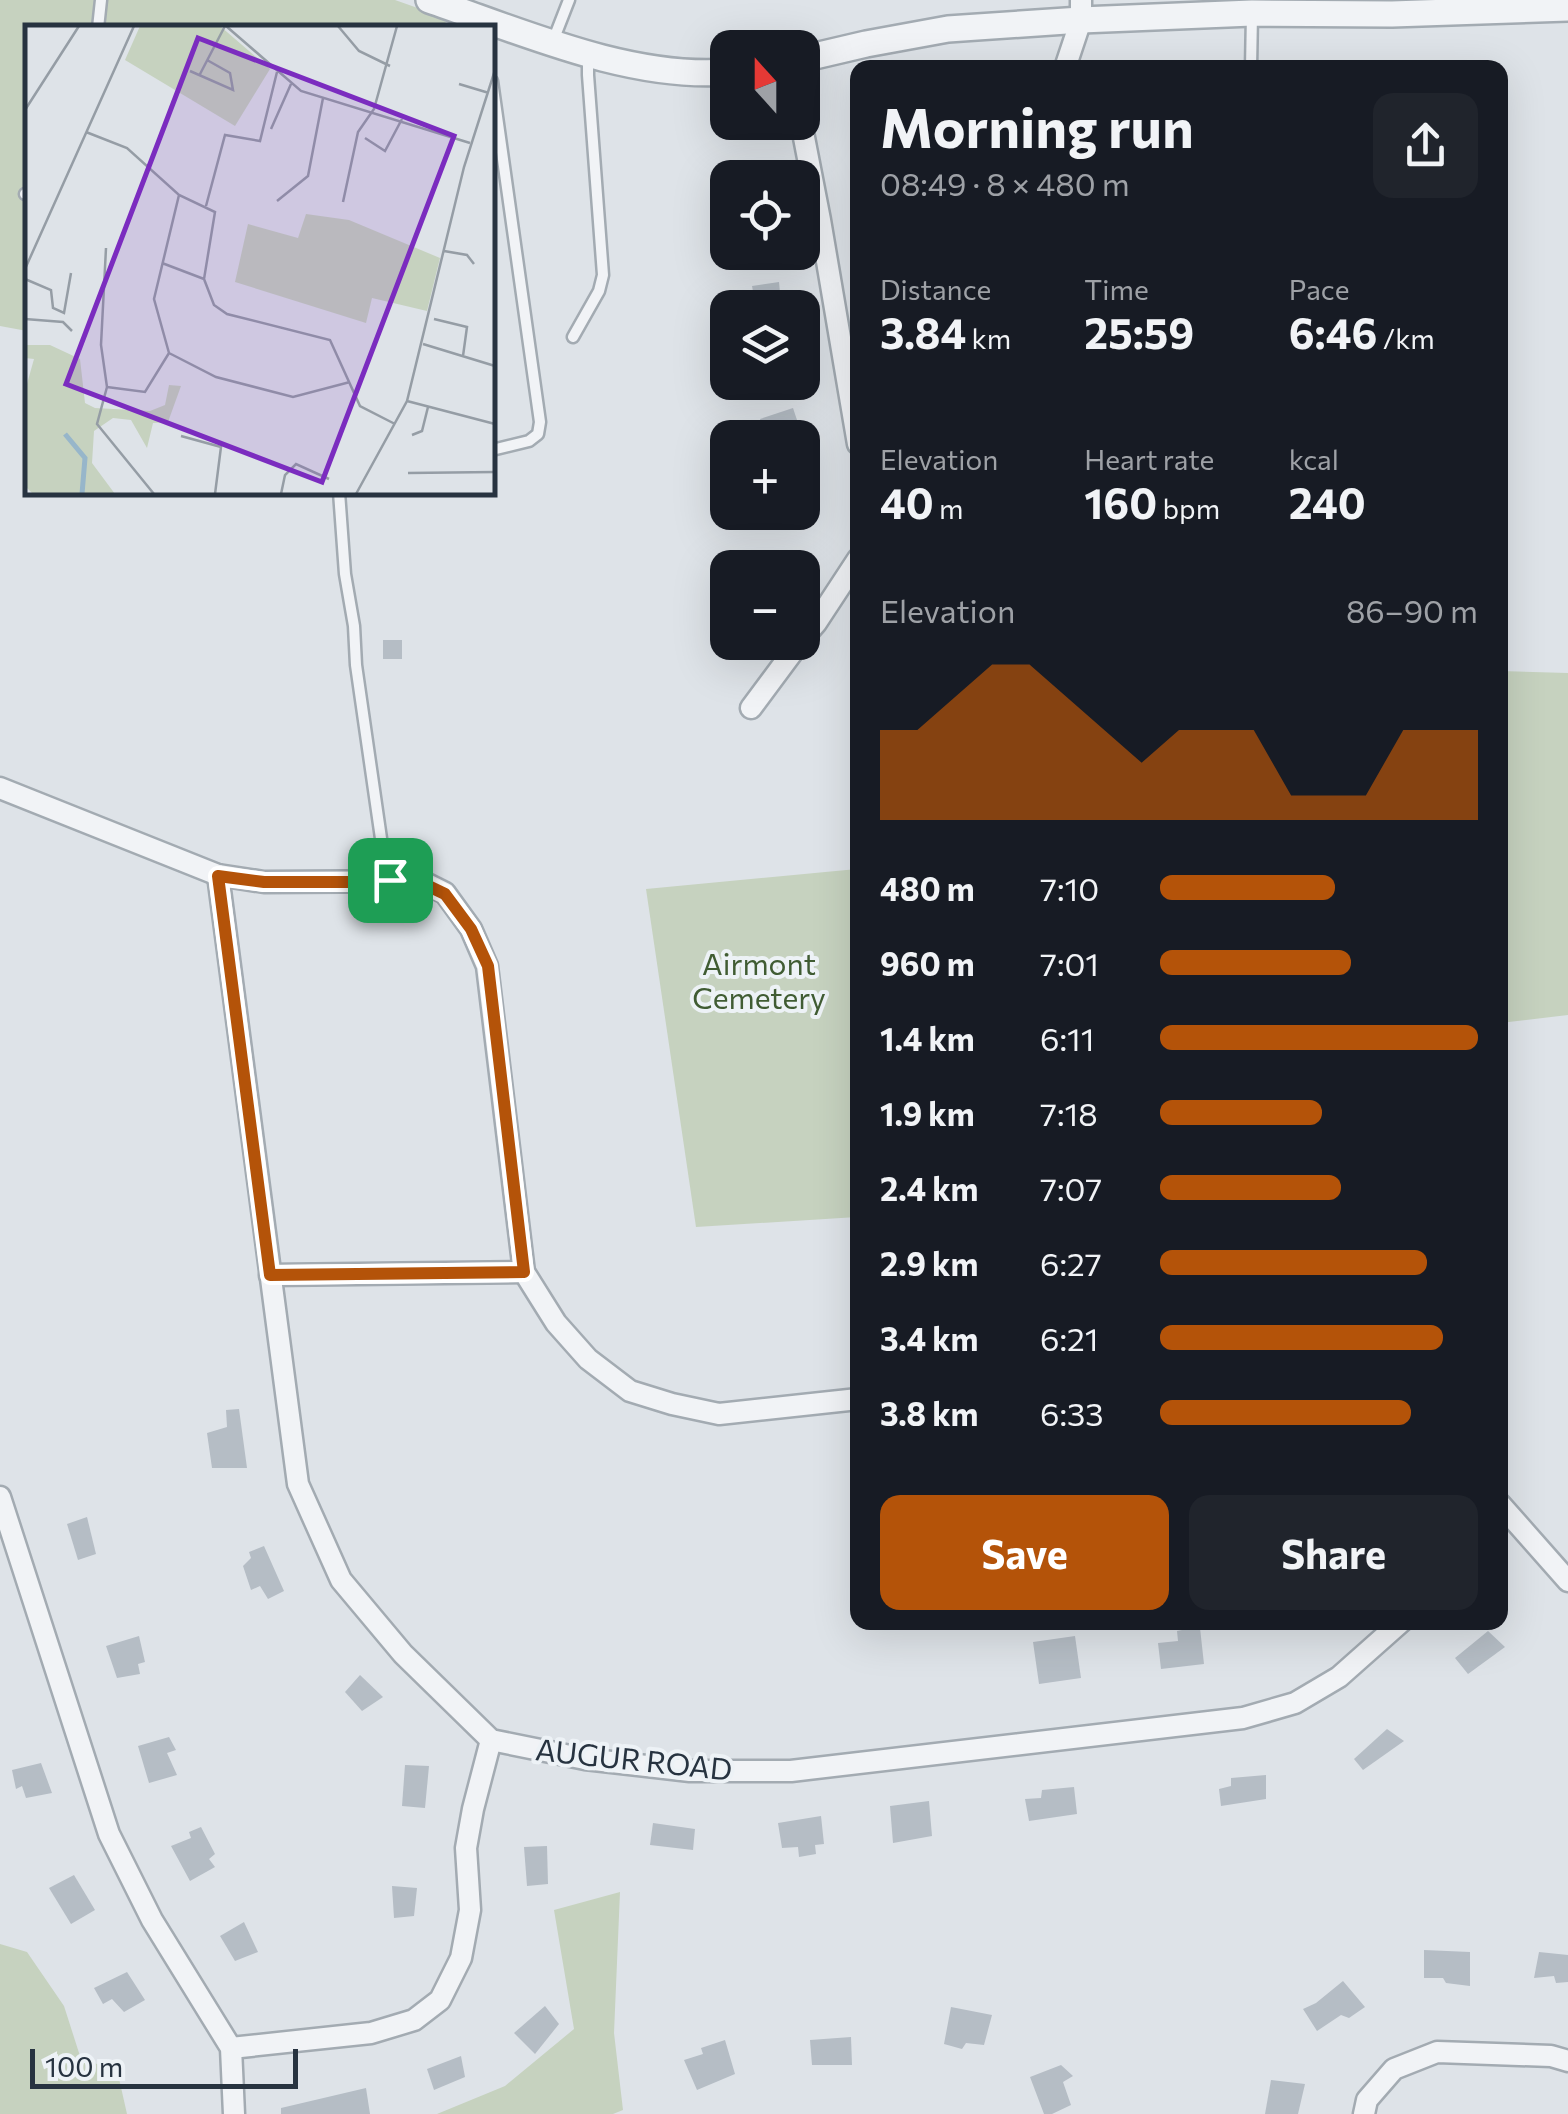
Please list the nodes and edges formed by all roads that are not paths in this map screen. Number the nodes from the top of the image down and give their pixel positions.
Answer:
1 (101, 0) edge
2 (429, 0) edge
3 (569, 0) edge
4 (1568, 8) edge
5 (1081, 10) edge
6 (1252, 13) junction
7 (490, 24) edge
8 (98, 25) edge
9 (495, 25) edge
10 (553, 42) junction
11 (588, 53) junction
12 (820, 55) edge
13 (1067, 60) edge
14 (1251, 60) edge
15 (710, 73) edge
16 (495, 102) edge
17 (804, 140) edge
18 (573, 337) dead end
19 (850, 397) edge
20 (495, 449) edge
21 (339, 495) edge
22 (850, 571) edge
23 (820, 617) edge
24 (787, 660) edge
25 (751, 708) dead end
26 (0, 788) edge
27 (218, 876) junction
28 (387, 880) junction
29 (524, 1272) junction
30 (270, 1275) junction
31 (850, 1399) edge
32 (0, 1497) edge
33 (1508, 1528) edge
34 (1568, 1581) edge
35 (1391, 1630) edge
36 (492, 1740) junction
37 (231, 2048) junction
38 (1568, 2061) edge
39 (234, 2114) edge
40 (1364, 2114) edge

1 - 8 lane
2 - 7 street
3 - 10 lane
4 - 6 street
5 - 6 street
5 - 12 street
5 - 13 street
6 - 14 lane
9 - 10 street
10 - 11 street
11 - 15 street
11 - 18 lane
16 - 20 lane
17 - 19 street
21 - 28 lane
22 - 23 street
24 - 25 street
26 - 27 street
27 - 28 street
27 - 30 street, AUGUR ROAD
28 - 29 street
29 - 30 street
29 - 31 street
30 - 36 street, AUGUR ROAD
32 - 37 street
33 - 34 street
35 - 36 street, AUGUR ROAD
36 - 37 street
37 - 39 street
38 - 40 street

